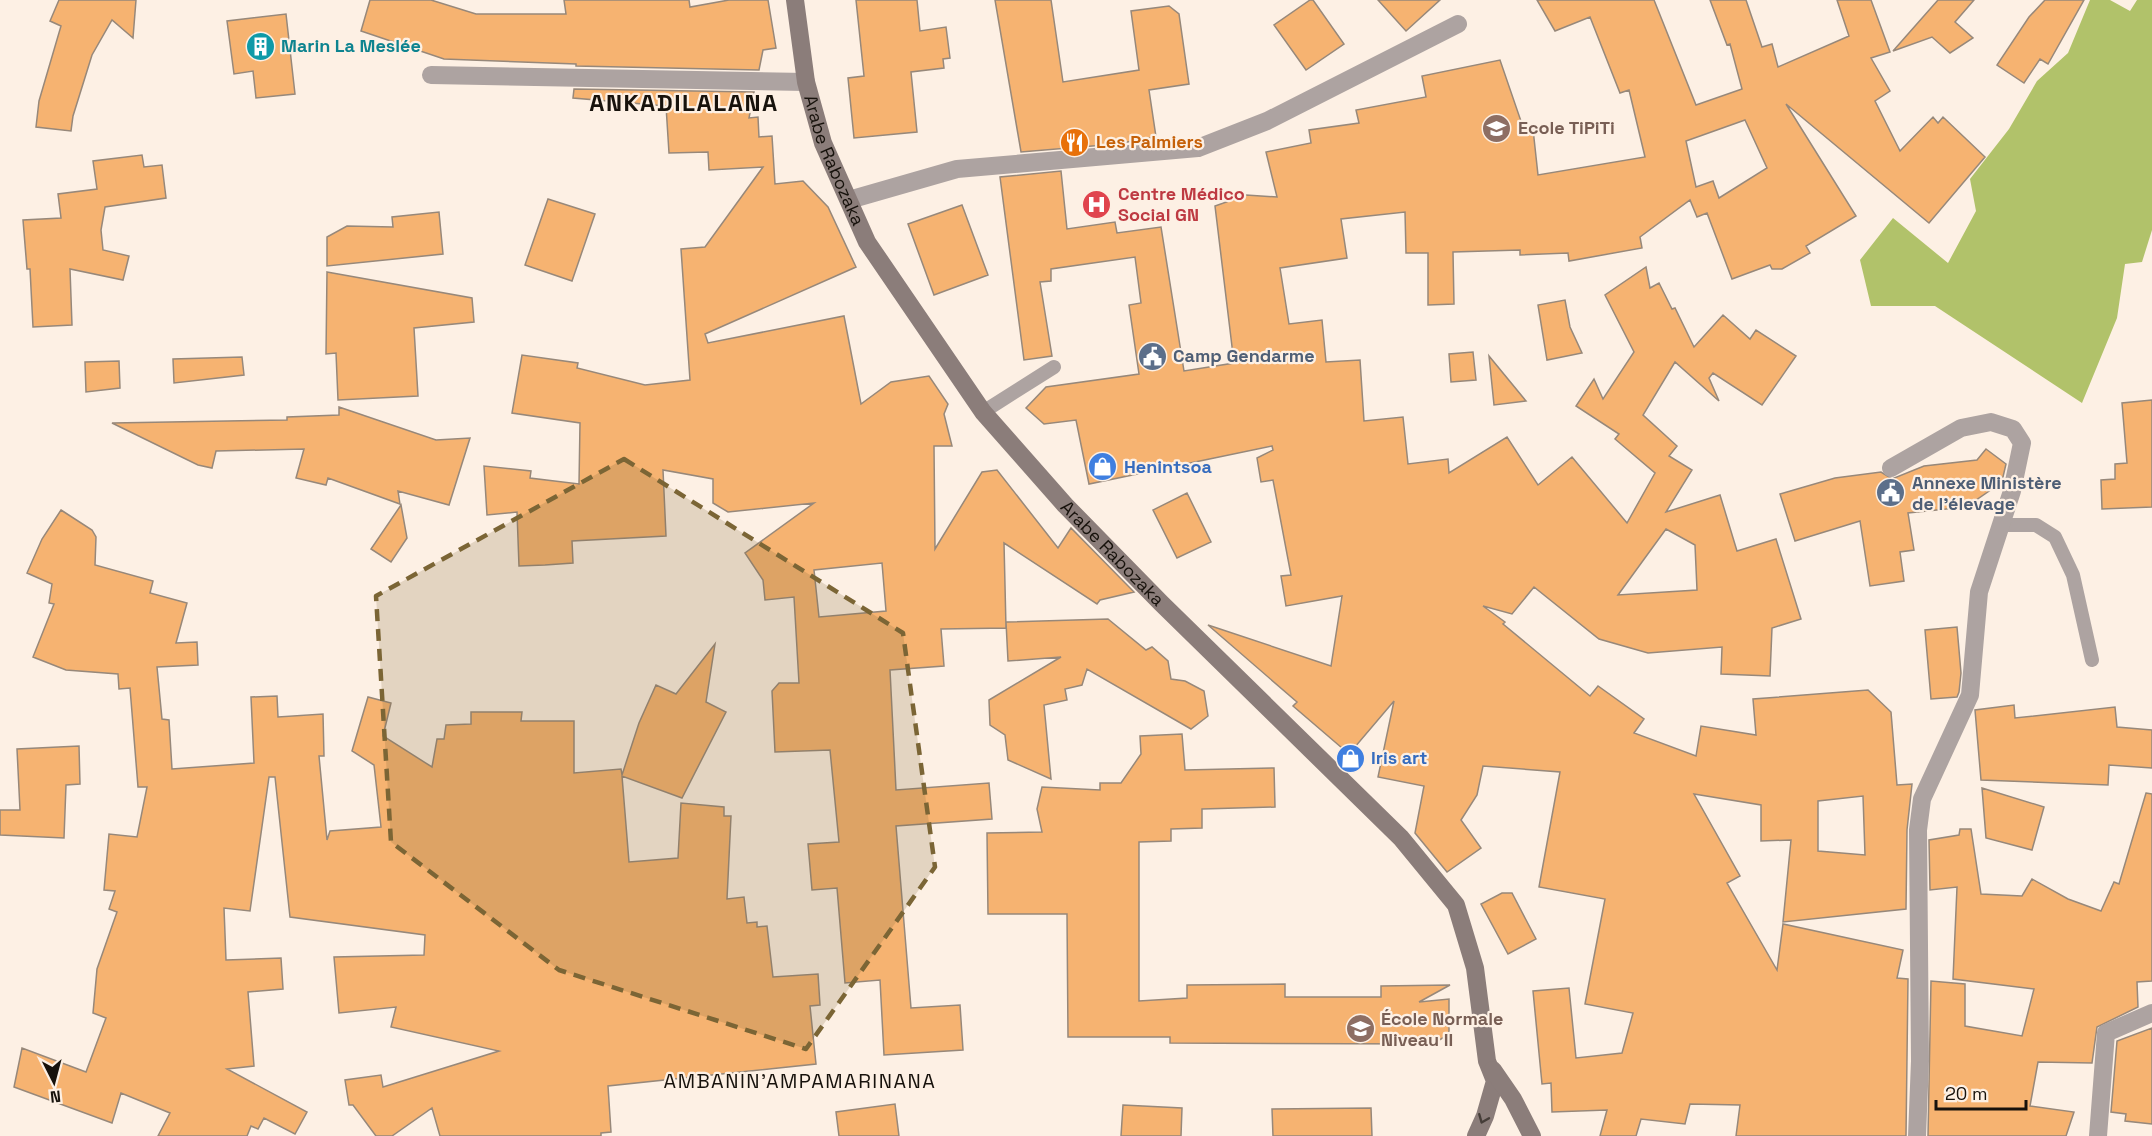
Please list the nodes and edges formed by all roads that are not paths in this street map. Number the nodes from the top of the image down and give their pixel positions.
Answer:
1 (795, 0) edge
2 (1458, 24) dead end
3 (431, 75) dead end
4 (806, 82) junction
5 (849, 200) junction
6 (1054, 367) dead end
7 (983, 412) junction
8 (1891, 468) dead end
9 (2001, 525) junction
10 (2092, 660) dead end
11 (2152, 1013) edge
12 (1487, 1061) junction
13 (1476, 1136) edge
14 (1532, 1136) edge
15 (1917, 1136) edge
16 (2098, 1136) edge

1 - 4 street, Arabe Rabozaka
2 - 5 street
3 - 4 street
4 - 5 street, Arabe Rabozaka
5 - 7 street, Arabe Rabozaka
6 - 7 lane
7 - 12 street, Arabe Rabozaka
8 - 9 street
9 - 10 lane
9 - 15 street
11 - 16 street
12 -> 13 street, Arabe Rabozaka
12 - 14 street

